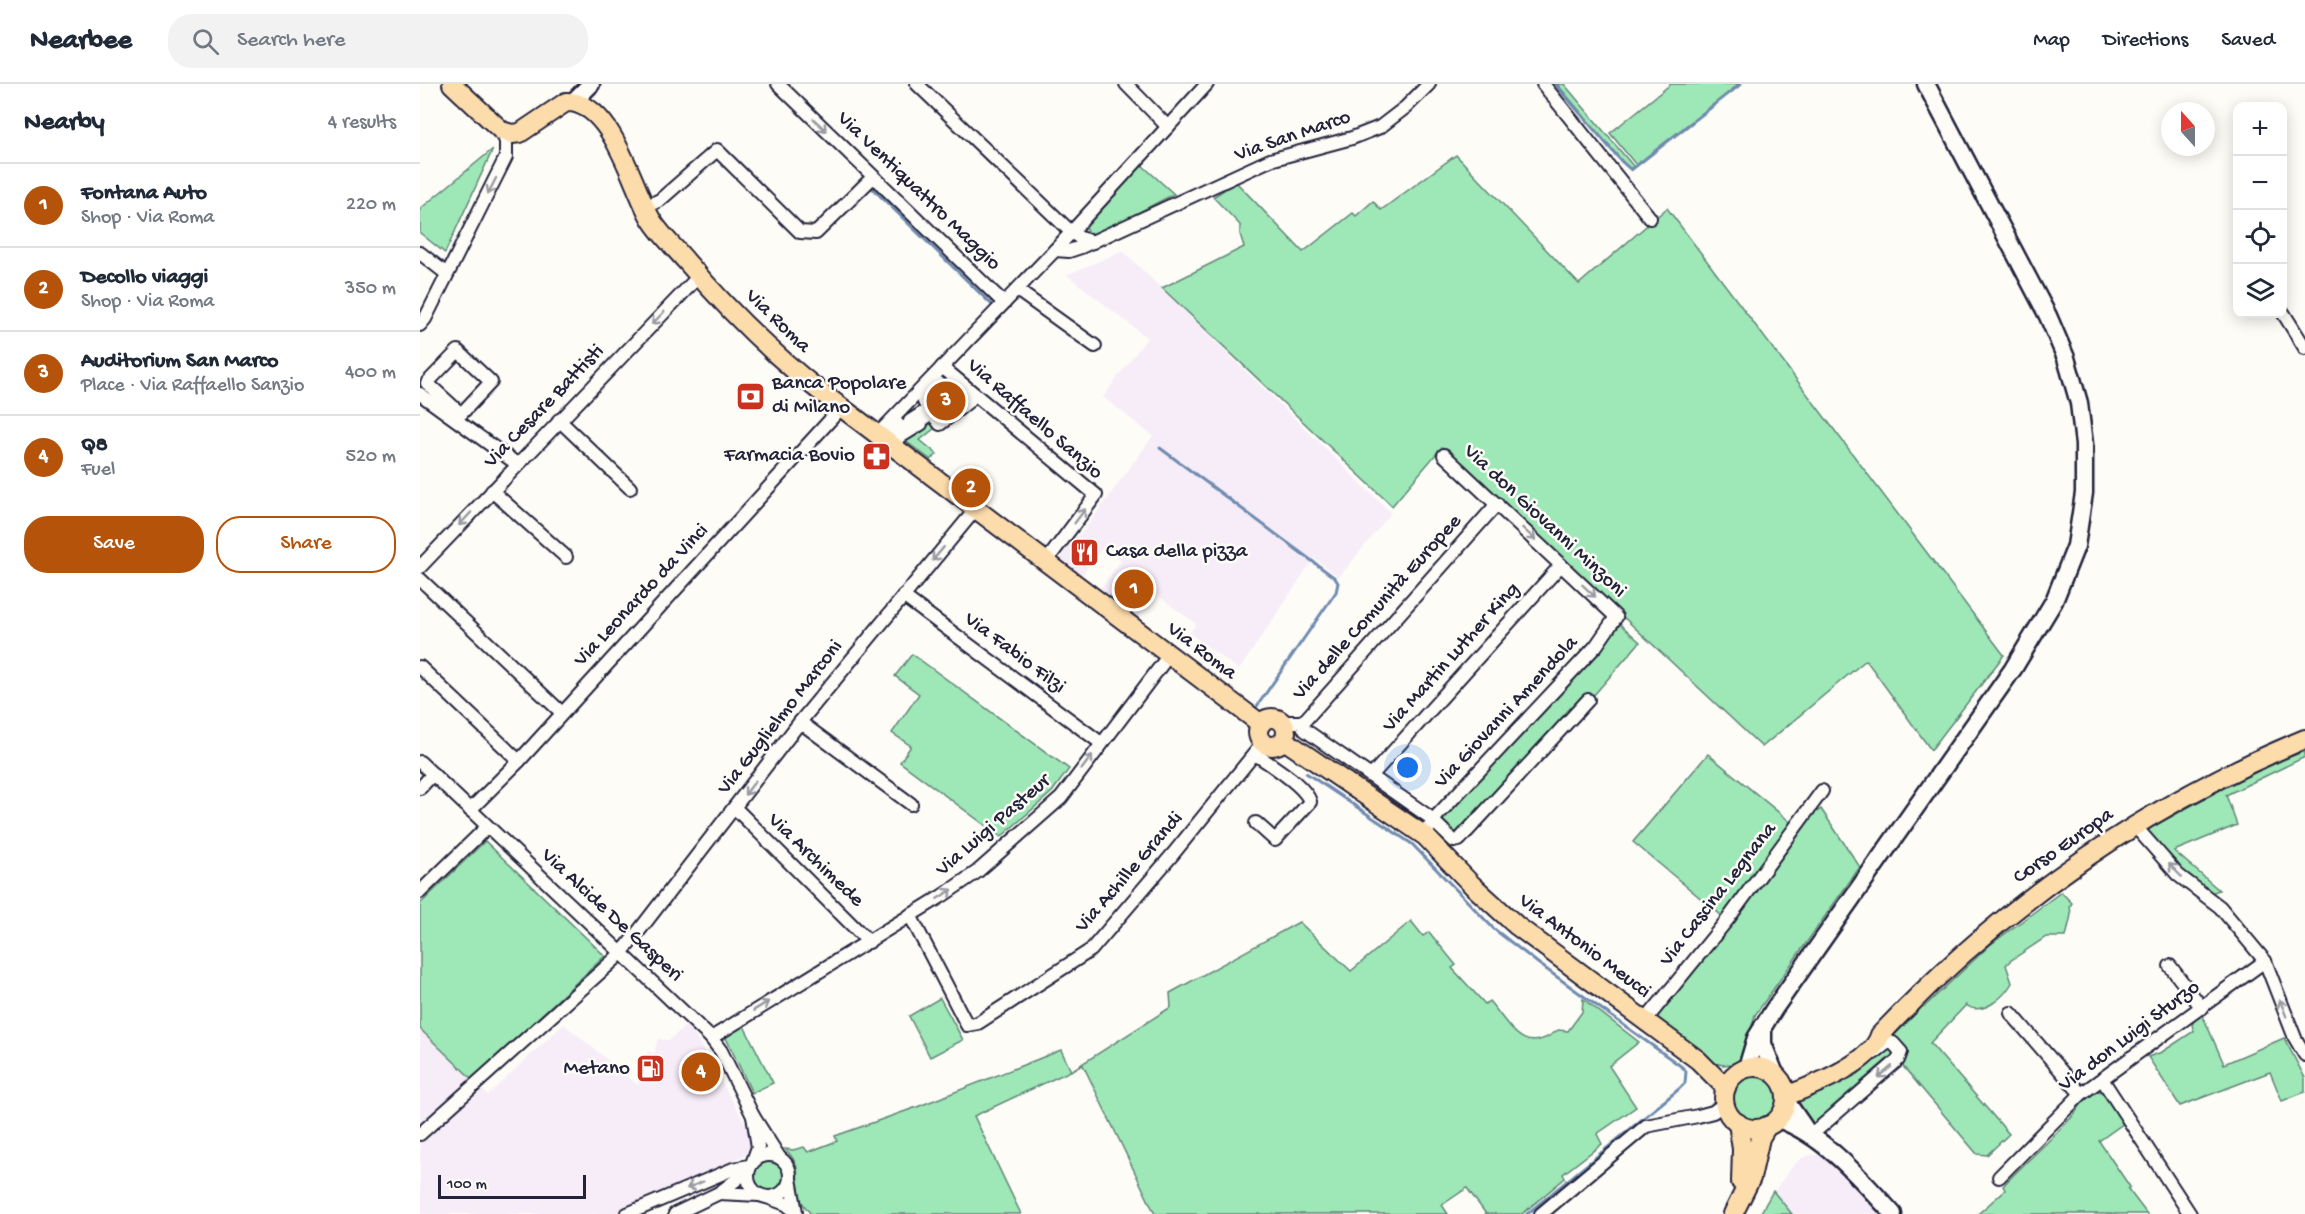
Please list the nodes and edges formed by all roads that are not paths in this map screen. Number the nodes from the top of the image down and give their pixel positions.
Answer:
1 (452, 84) edge
2 (591, 84) edge
3 (778, 84) edge
4 (917, 84) edge
5 (1126, 84) edge
6 (1207, 84) edge
7 (1429, 84) edge
8 (1542, 84) edge
9 (1926, 84) edge
10 (573, 102) junction
11 (1168, 127) junction
12 (502, 131) junction
13 (873, 177) junction
14 (645, 207) junction
15 (1650, 218) dead end
16 (1071, 232) junction
17 (1094, 242) junction
18 (1055, 250) junction
19 (420, 253) edge
20 (447, 274) junction
21 (699, 276) junction
22 (1017, 290) junction
23 (1005, 303) junction
24 (2287, 317) edge
25 (420, 325) edge
26 (1095, 346) dead end
27 (2305, 348) edge
28 (942, 367) junction
29 (420, 394) edge
30 (842, 407) junction
31 (460, 414) joint
32 (559, 420) junction
33 (897, 423) joint
34 (878, 434) junction
35 (1444, 455) dead end
36 (517, 464) junction
37 (630, 488) dead end
38 (492, 491) junction
39 (1497, 504) junction
40 (975, 510) junction
41 (566, 557) dead end
42 (1045, 563) junction
43 (1561, 565) junction
44 (420, 567) edge
45 (420, 579) edge
46 (903, 596) junction
47 (1616, 617) joint
48 (1168, 655) junction
49 (420, 668) edge
50 (1588, 700) dead end
51 (562, 713) junction
52 (800, 722) junction
53 (1301, 722) junction
54 (1261, 724) junction
55 (1283, 731) junction
56 (2305, 739) edge
57 (1101, 743) junction
58 (1259, 748) junction
59 (519, 761) junction
60 (420, 762) edge
61 (433, 774) junction
62 (1371, 776) junction
63 (420, 788) edge
64 (1822, 791) dead end
65 (911, 804) dead end
66 (735, 808) junction
67 (470, 810) junction
68 (1256, 823) dead end
69 (2133, 825) junction
70 (488, 827) junction
71 (1429, 828) junction
72 (420, 892) edge
73 (910, 915) junction
74 (869, 942) junction
75 (620, 952) junction
76 (2265, 961) junction
77 (2170, 966) dead end
78 (2202, 1008) junction
79 (2011, 1013) dead end
80 (1645, 1022) junction
81 (1763, 1026) junction
82 (1880, 1035) junction
83 (711, 1038) junction
84 (2305, 1055) edge
85 (1698, 1060) junction
86 (1745, 1069) junction
87 (1776, 1076) junction
88 (2102, 1079) junction
89 (1821, 1080) junction
90 (2081, 1094) junction
91 (1726, 1096) junction
92 (1786, 1099) junction
93 (753, 1116) junction
94 (1738, 1123) junction
95 (1773, 1123) junction
96 (420, 1134) edge
97 (1810, 1136) junction
98 (779, 1157) junction
99 (751, 1164) junction
100 (1999, 1177) dead end
101 (790, 1179) junction
102 (719, 1193) junction
103 (762, 1196) junction
104 (1736, 1208) edge
105 (797, 1213) edge
106 (627, 1214) edge
107 (675, 1214) edge
108 (1541, 1214) edge
109 (1893, 1214) edge
110 (2190, 1214) edge

1 - 12 main road
2 - 10 street
3 -> 13 street, Via Ventiquattro Maggio
4 - 16 street
5 - 11 street
6 - 11 street
7 - 17 street, Via San Marco
8 - 15 street
9 - 81 street
10 - 12 main road
10 - 14 main road, Via Roma
11 - 16 street
12 -> 20 street
13 - 14 street
13 - 23 street, Via Ventiquattro Maggio
14 - 21 main road, Via Roma
16 - 17 street
16 - 18 street
17 - 18 street, Via San Marco
18 - 22 street
19 - 20 street
20 - 25 street
21 - 30 main road, Via Roma
21 -> 32 street, Via Cesare Battisti
22 - 23 street
22 - 26 street
23 - 28 street
24 - 27 street
28 - 34 street
42 -> 28 street, Via Raffaello Sanzio
29 - 36 street
30 - 34 main road, Via Roma
30 - 51 street, Via Leonardo da Vinci
31 - 31 street
32 - 36 street, Via Cesare Battisti
32 - 37 street
33 - 33 street
34 - 40 main road, Via Roma
35 - 39 street, Via don Giovanni Minzoni
36 - 38 street, Via Cesare Battisti
38 - 41 street
38 -> 44 street, Via Cesare Battisti
39 -> 43 street, Via don Giovanni Minzoni
39 - 53 street, Via delle Comunità Europee
40 - 42 main road, Via Roma
40 -> 46 street, Via Guglielmo Marconi
42 - 48 main road, Via Roma
43 -> 47 street, Via don Giovanni Minzoni
43 - 62 street, Via Martin Luther King
45 - 51 street
46 - 52 street, Via Guglielmo Marconi
46 - 57 street, Via Fabio Filzi
47 - 71 street, Via Giovanni Amendola
48 - 54 main road, Via Roma
48 - 57 street, Via Luigi Pasteur
49 - 59 street
50 - 71 street
51 - 59 street, Via Leonardo da Vinci
52 - 65 street
52 -> 66 street, Via Guglielmo Marconi
53 - 55 street, Via delle Comunità Europee
53 - 62 street
54 - 55 main road
54 - 58 main road
55 - 58 main road
55 - 71 main road, Via Antonio Meucci
56 - 69 main road, Corso Europa
73 -> 57 street, Via Luigi Pasteur
58 - 68 street
58 - 73 street, Via Achille Grandi
59 - 67 street, Via Leonardo da Vinci
60 - 61 street, Via Alcide De Gasperi
61 - 63 street
61 - 67 street, Via Alcide De Gasperi
62 - 71 street
64 - 80 street, Via Cascina Legnana
66 - 74 street, Via Archimede
66 - 75 street, Via Guglielmo Marconi
67 - 70 street, Via Alcide De Gasperi
76 -> 69 street
69 - 82 main road, Corso Europa
70 - 72 street
70 - 75 street, Via Alcide De Gasperi
71 - 80 main road, Via Antonio Meucci
73 - 74 street, Via Luigi Pasteur
83 -> 74 street, Via Luigi Pasteur
75 - 83 street, Via Alcide De Gasperi
75 - 96 street, Via Guglielmo Marconi
76 - 78 street, Via don Luigi Sturzo
84 -> 76 street
77 - 78 street
78 - 88 street, Via don Luigi Sturzo
79 - 90 street
80 - 85 main road, Via Antonio Meucci
81 - 86 street
81 - 87 street
82 - 87 main road, Corso Europa
82 - 89 main road, Corso Europa
83 - 93 street, Via Alcide De Gasperi
85 - 86 main road, Via Antonio Meucci
85 - 91 main road, Via Antonio Meucci
86 - 87 main road
86 - 91 main road
87 - 92 main road
88 - 90 street, Via don Luigi Sturzo
88 - 110 street
89 - 92 main road, Corso Europa
89 -> 97 street
90 - 100 street, Via don Luigi Sturzo
91 - 94 main road
91 - 108 street
92 - 95 main road
92 - 97 street
93 - 98 street, Via Alcide De Gasperi
93 - 99 street, Via Alcide De Gasperi
94 - 95 main road
94 - 104 main road
95 - 97 street
95 - 104 main road
97 - 109 street
98 - 99 street
98 - 101 street
99 - 102 street
99 - 103 street
99 -> 106 street
101 - 103 street
101 - 105 street
102 - 103 street
102 - 107 street
103 - 105 street

